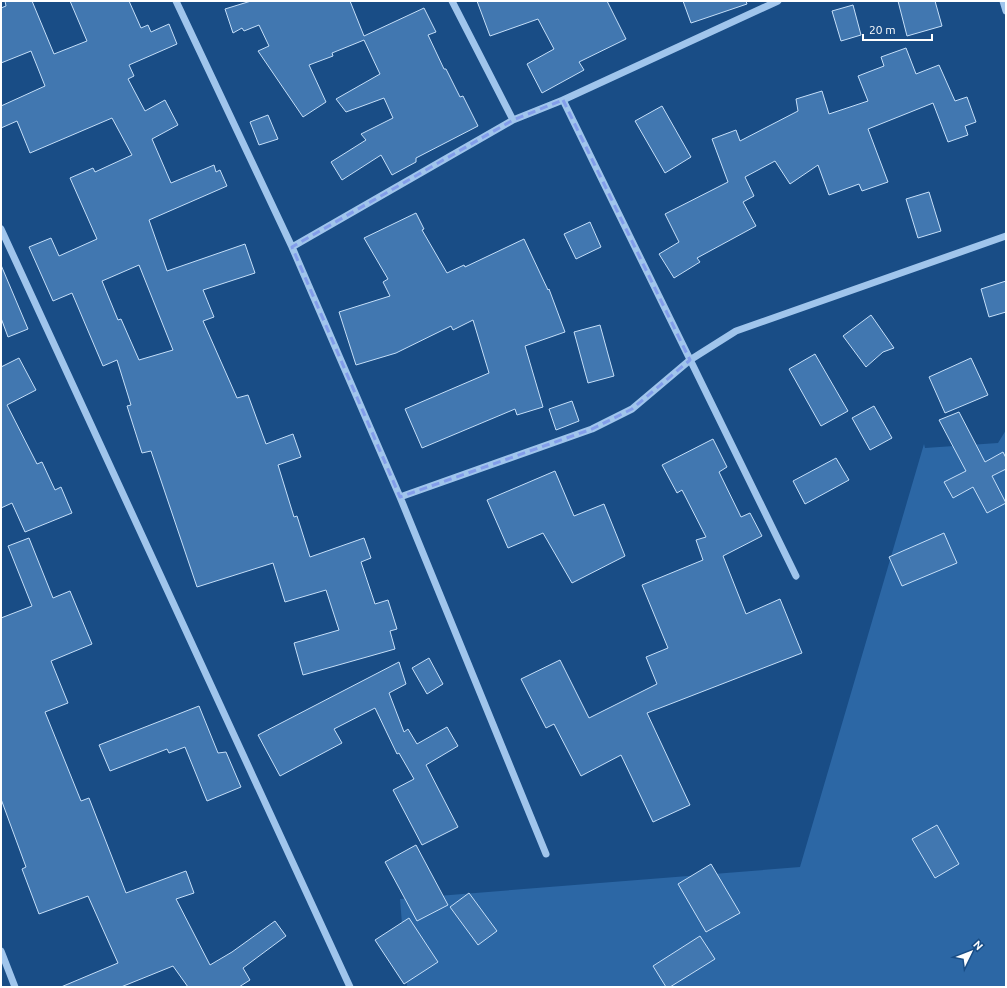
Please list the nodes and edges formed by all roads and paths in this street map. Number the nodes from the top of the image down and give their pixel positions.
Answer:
1 (176, 1) edge
2 (452, 1) edge
3 (778, 1) edge
4 (1003, 1) edge
5 (1006, 11) edge
6 (563, 100) junction
7 (512, 120) junction
8 (1, 229) edge
9 (1006, 236) edge
10 (292, 247) junction
11 (690, 360) junction
12 (400, 497) junction
13 (796, 576) dead end
14 (546, 854) dead end
15 (1, 951) edge
16 (15, 987) edge
17 (350, 987) edge

1 - 10 street
2 - 7 street
3 - 6 street
4 - 5 street
6 - 7 street
6 - 11 street
7 - 10 street
8 - 17 street
9 - 11 street
10 - 12 street
11 - 12 street
11 - 13 street
12 - 14 street
15 - 16 street

